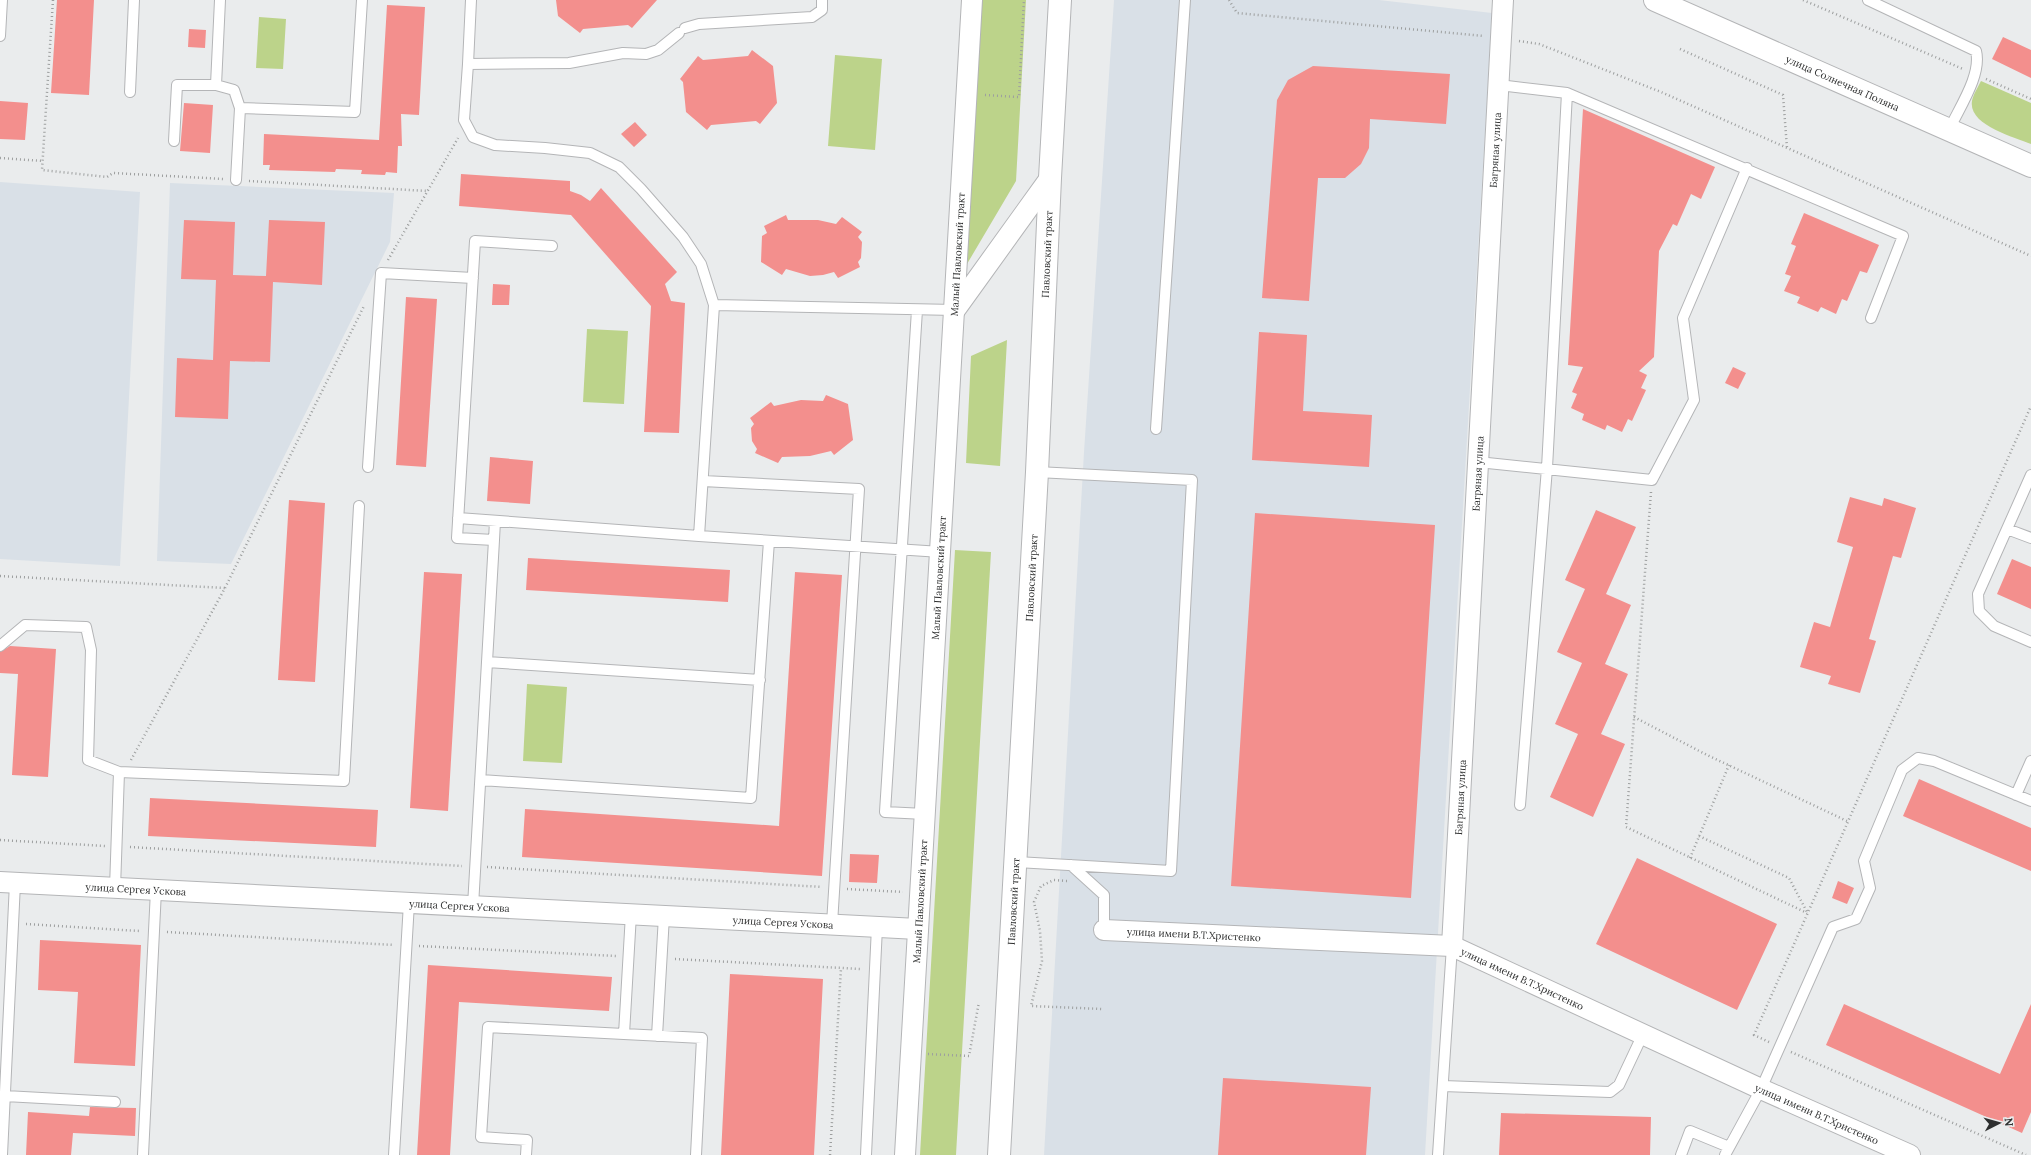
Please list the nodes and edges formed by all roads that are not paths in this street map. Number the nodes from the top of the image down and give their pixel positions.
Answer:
1 (2, 0) edge
2 (134, 0) edge
3 (220, 0) edge
4 (362, 0) edge
5 (472, 0) edge
6 (822, 0) edge
7 (972, 0) edge
8 (1060, 0) edge
9 (1185, 0) edge
10 (1503, 0) edge
11 (1868, 0) edge
12 (1659, 1) edge
13 (0, 36) edge
14 (468, 64) junction
15 (216, 85) junction
16 (1499, 85) junction
17 (130, 92) dead end
18 (1567, 94) junction
19 (240, 108) junction
20 (1949, 130) junction
21 (174, 141) dead end
22 (2031, 166) edge
23 (1747, 168) junction
24 (1050, 178) junction
25 (236, 180) dead end
26 (552, 246) dead end
27 (473, 278) junction
28 (714, 306) junction
29 (917, 310) junction
30 (955, 310) junction
31 (1871, 318) dead end
32 (1156, 429) dead end
33 (1478, 462) junction
34 (368, 467) dead end
35 (1547, 468) junction
36 (1037, 472) junction
37 (2031, 475) edge
38 (703, 481) junction
39 (359, 506) dead end
40 (458, 518) junction
41 (495, 521) junction
42 (2007, 529) junction
43 (699, 536) junction
44 (2031, 538) edge
45 (494, 540) junction
46 (769, 541) junction
47 (856, 546) junction
48 (901, 549) junction
49 (941, 552) junction
50 (2031, 642) edge
51 (0, 646) edge
52 (488, 662) junction
53 (760, 680) junction
54 (2031, 761) edge
55 (119, 772) junction
56 (481, 780) junction
57 (2016, 796) junction
58 (2031, 801) edge
59 (1520, 805) dead end
60 (925, 814) junction
61 (1016, 862) junction
62 (1071, 865) junction
63 (8, 882) edge
64 (115, 888) junction
65 (156, 890) junction
66 (409, 903) junction
67 (473, 906) junction
68 (631, 914) junction
69 (664, 916) junction
70 (832, 924) junction
71 (877, 927) junction
72 (918, 929) junction
73 (1104, 930) joint
74 (1452, 946) junction
75 (4, 1003) edge
76 (624, 1034) junction
77 (1643, 1034) junction
78 (657, 1036) junction
79 (1443, 1086) junction
80 (1760, 1089) junction
81 (5, 1096) junction
82 (115, 1102) dead end
83 (1727, 1151) edge
84 (2, 1155) edge
85 (143, 1155) edge
86 (394, 1155) edge
87 (526, 1155) edge
88 (696, 1155) edge
89 (866, 1155) edge
90 (905, 1155) edge
91 (999, 1155) edge
92 (1438, 1155) edge
93 (1681, 1155) edge
94 (1910, 1155) edge

1 - 13 lane
2 - 17 lane
3 - 15 lane
4 - 19 lane
5 - 14 lane
6 - 14 lane
7 - 30 street, Малый Павловский тракт
8 - 24 main road, Павловский тракт
9 - 32 lane
10 - 16 street, Багряная улица
11 - 20 lane
12 - 20 main road, улица Солнечная Поляна
14 - 28 lane
15 - 19 lane
15 - 21 lane
16 - 18 lane
16 - 33 street, Багряная улица
18 - 23 lane
18 - 35 lane
19 - 25 lane
20 - 22 main road, улица Солнечная Поляна
23 - 31 lane
23 - 35 lane
24 - 30 street
24 - 36 main road, Павловский тракт
26 - 27 lane
27 - 34 lane
27 - 40 lane
28 - 29 lane
28 - 38 lane
29 - 30 lane
29 - 48 lane
30 - 49 street, Малый Павловский тракт
33 - 35 lane
33 - 74 street, Багряная улица
35 - 59 lane
36 - 61 main road, Павловский тракт
36 - 62 lane
37 - 42 lane
38 - 43 lane
38 - 47 lane
39 - 55 lane
40 - 41 lane
40 - 45 lane
41 - 43 lane
41 - 45 lane
42 - 44 lane
42 - 50 lane
43 - 46 lane
45 - 52 lane
46 - 47 lane
46 - 53 lane
47 - 48 lane
47 - 70 lane
48 - 49 lane
48 - 60 lane
49 - 60 street, Малый Павловский тракт
51 - 55 lane
52 - 53 lane
52 - 56 lane
53 - 56 lane
54 - 57 lane
55 - 64 lane
56 - 67 lane
57 - 58 lane
57 - 80 lane
60 - 72 street, Малый Павловский тракт
61 - 62 lane
61 - 91 main road, Павловский тракт
62 - 73 lane
63 - 64 street, улица Сергея Ускова
63 - 75 lane
64 - 65 street, улица Сергея Ускова
65 - 66 street, улица Сергея Ускова
65 - 85 lane
66 - 67 street, улица Сергея Ускова
66 - 86 lane
67 - 68 street, улица Сергея Ускова
68 - 69 street, улица Сергея Ускова
68 - 76 lane
69 - 70 street, улица Сергея Ускова
69 - 78 lane
70 - 71 street, улица Сергея Ускова
71 - 72 street, улица Сергея Ускова
71 - 89 lane
72 - 90 street, Малый Павловский тракт
73 - 74 street, улица имени В.Т.Христенко
74 - 77 street, улица имени В.Т.Христенко
74 - 79 lane
75 - 81 lane
76 - 78 lane
76 - 87 lane
77 - 79 lane
77 - 80 street, улица имени В.Т.Христенко
78 - 88 lane
79 - 92 lane
80 - 83 lane
80 - 94 street, улица имени В.Т.Христенко
81 - 82 lane
81 - 84 lane
83 - 93 lane

